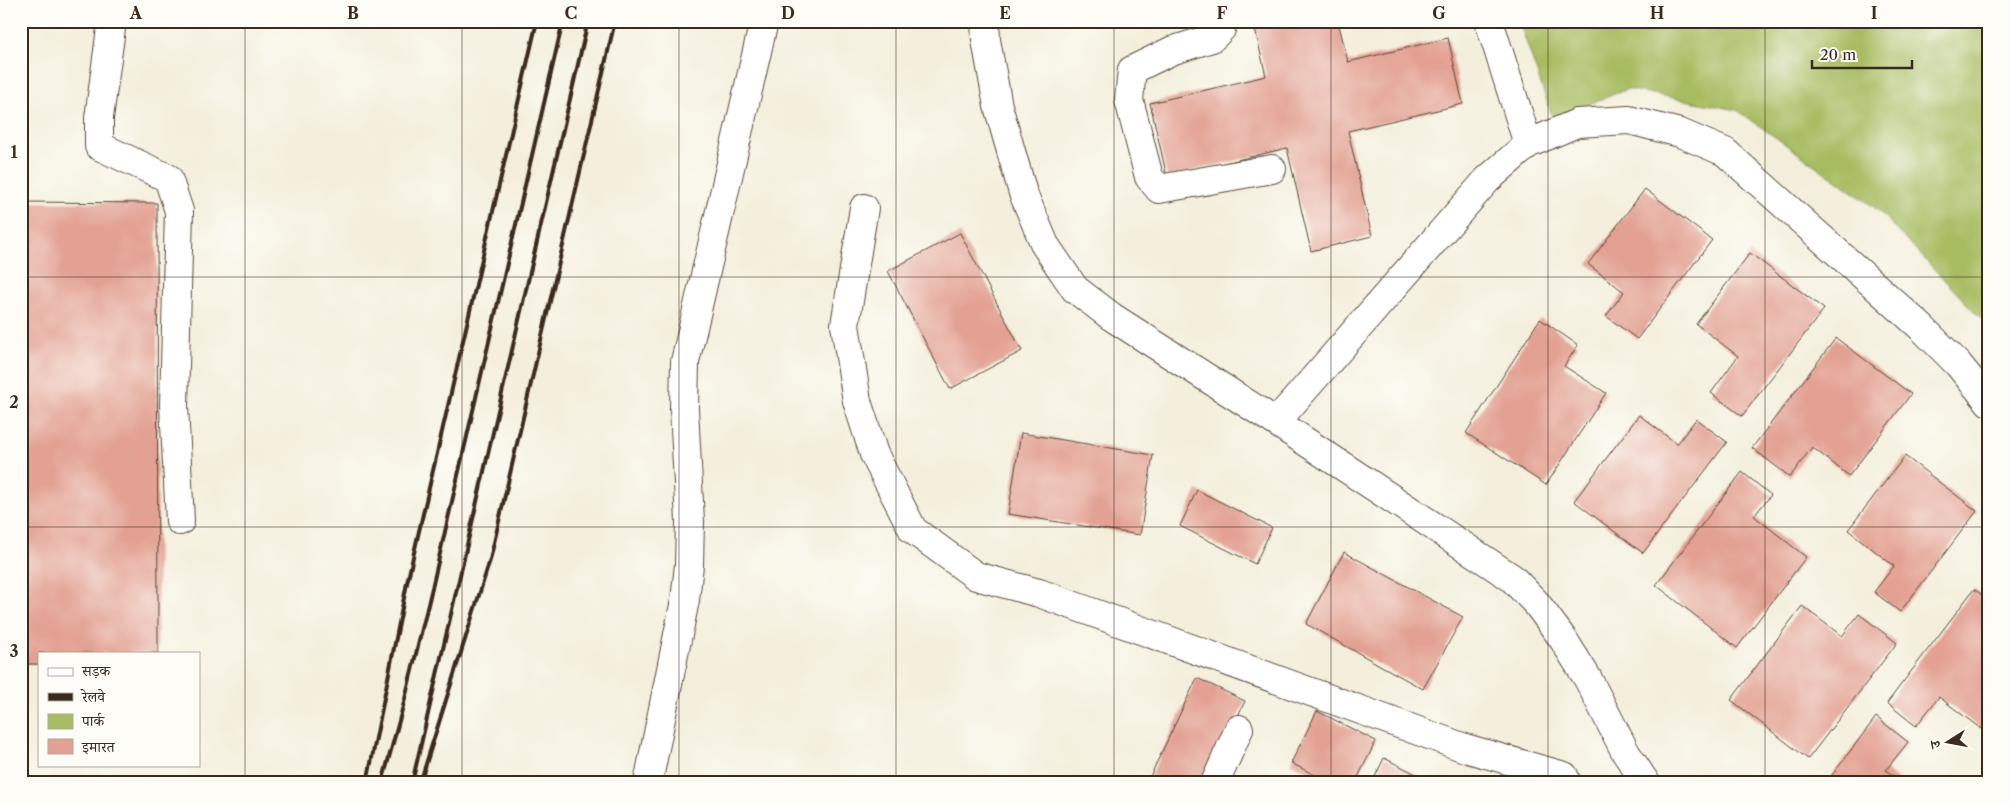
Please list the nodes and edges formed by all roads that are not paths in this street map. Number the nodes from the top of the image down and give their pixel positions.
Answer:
1 (112, 21) edge
2 (764, 21) edge
3 (985, 21) edge
4 (1219, 21) edge
5 (1490, 21) edge
6 (1528, 144) junction
7 (1272, 169) dead end
8 (864, 208) dead end
9 (1989, 402) edge
10 (1276, 422) junction
11 (180, 521) dead end
12 (1239, 729) dead end
13 (648, 783) edge
14 (1215, 783) edge
15 (1567, 783) edge
16 (1646, 783) edge

1 - 11 street
2 - 13 street
3 - 10 street
4 - 7 street
5 - 6 street
6 - 9 street
6 - 10 street
8 - 15 street
10 - 16 street
12 - 14 street

